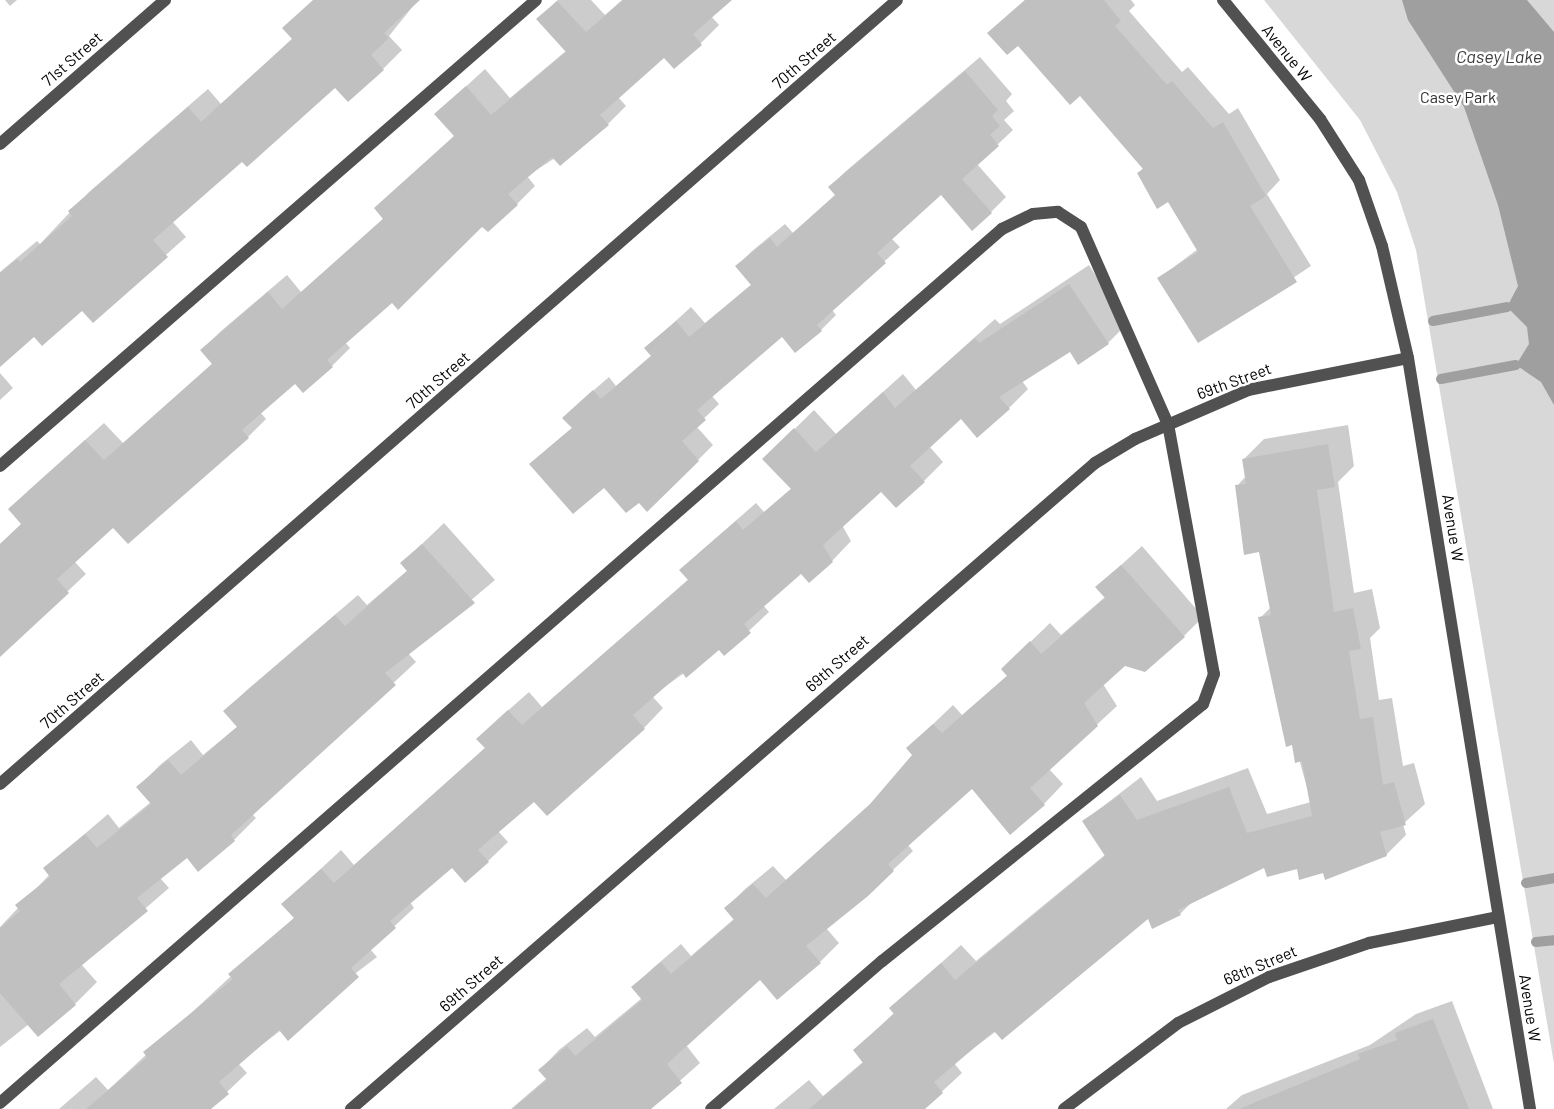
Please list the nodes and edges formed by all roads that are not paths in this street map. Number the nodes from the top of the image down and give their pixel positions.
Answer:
1 (165, 0) edge
2 (536, 0) edge
3 (897, 0) edge
4 (1222, 0) edge
5 (0, 144) edge
6 (1408, 358) junction
7 (1167, 424) junction
8 (0, 466) edge
9 (0, 784) edge
10 (1498, 918) junction
11 (0, 1104) edge
12 (351, 1109) edge
13 (711, 1109) edge
14 (1064, 1109) edge
15 (1530, 1109) edge

1 - 5 street, 71st Street
2 - 8 street
3 - 9 street, 70th Street
4 - 6 street, Avenue W
6 - 7 street, 69th Street
6 - 10 street, Avenue W
7 - 11 street
7 - 12 street, 69th Street
7 - 13 street
10 - 14 street, 68th Street
10 - 15 street, Avenue W

